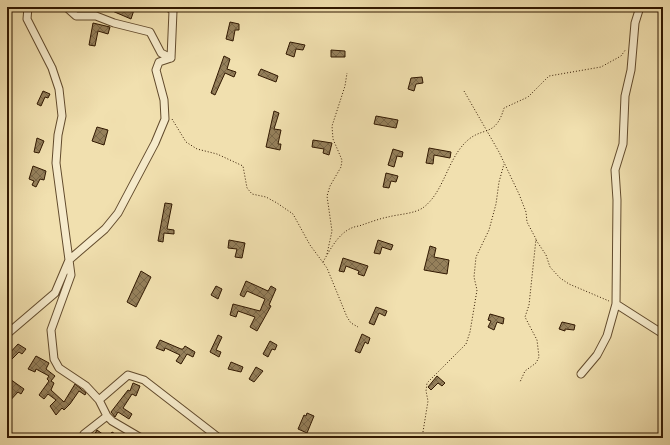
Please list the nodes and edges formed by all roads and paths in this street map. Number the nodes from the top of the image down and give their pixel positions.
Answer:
1 (28, 7) edge
2 (66, 7) edge
3 (168, 7) edge
4 (640, 7) edge
5 (634, 38) junction
6 (171, 58) junction
7 (347, 72) dead end
8 (464, 91) dead end
9 (171, 119) dead end
10 (488, 131) junction
11 (504, 164) junction
12 (536, 239) junction
13 (326, 257) junction
14 (69, 260) junction
15 (322, 262) junction
16 (616, 304) junction
17 (358, 327) dead end
18 (7, 334) edge
19 (663, 334) edge
20 (581, 374) dead end
21 (520, 382) dead end
22 (99, 400) junction
23 (107, 416) junction
24 (82, 438) edge
25 (141, 438) edge
26 (219, 438) edge
27 (422, 438) edge

1 - 14 street
2 - 6 street
3 - 6 street
4 - 5 street
5 - 10 path
5 - 16 street
6 - 14 street
7 - 13 path
8 - 10 path
9 - 15 path
10 - 11 path
10 - 13 path
11 - 12 path
11 - 27 path
12 - 16 path
12 - 21 path
13 - 15 path
14 - 18 street
14 - 22 street
15 - 17 path
16 - 19 street
16 - 20 street
22 - 23 street
22 - 26 street
23 - 24 street
23 - 25 street

